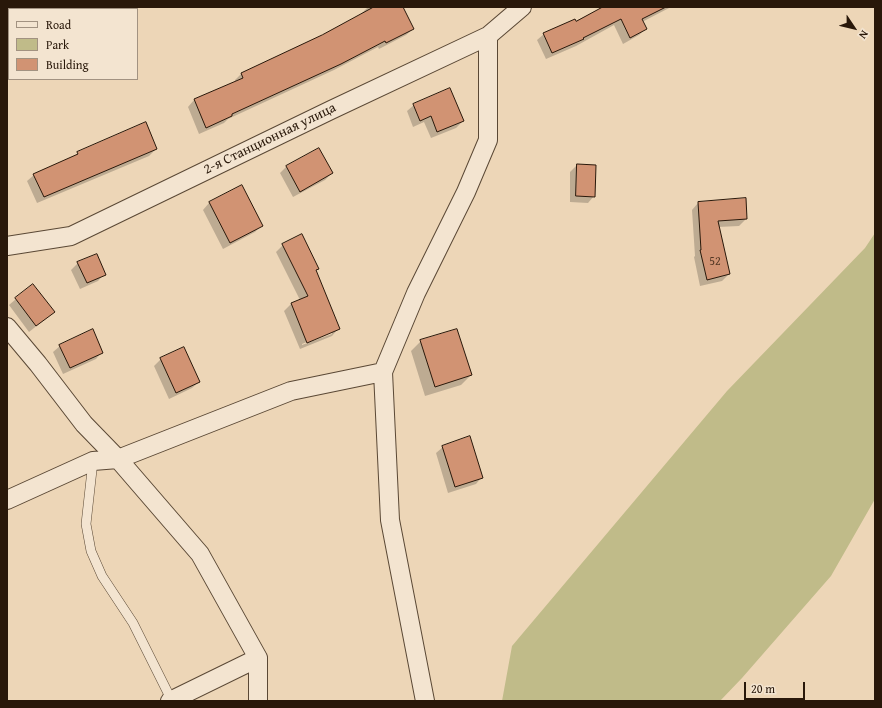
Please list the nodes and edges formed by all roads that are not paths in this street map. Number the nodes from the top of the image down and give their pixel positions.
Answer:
1 (522, 7) edge
2 (488, 36) junction
3 (7, 246) edge
4 (7, 327) edge
5 (383, 372) junction
6 (118, 459) junction
7 (94, 461) junction
8 (7, 500) edge
9 (258, 658) junction
10 (171, 701) edge
11 (258, 701) edge
12 (425, 701) edge

1 - 2 street, 2-я Станционная улица
2 - 3 street, 2-я Станционная улица
2 - 5 street
4 - 6 street
5 - 6 street
5 - 12 street
6 - 7 street
6 - 9 street
7 - 8 street
7 - 10 lane
9 - 10 street
9 - 11 street

